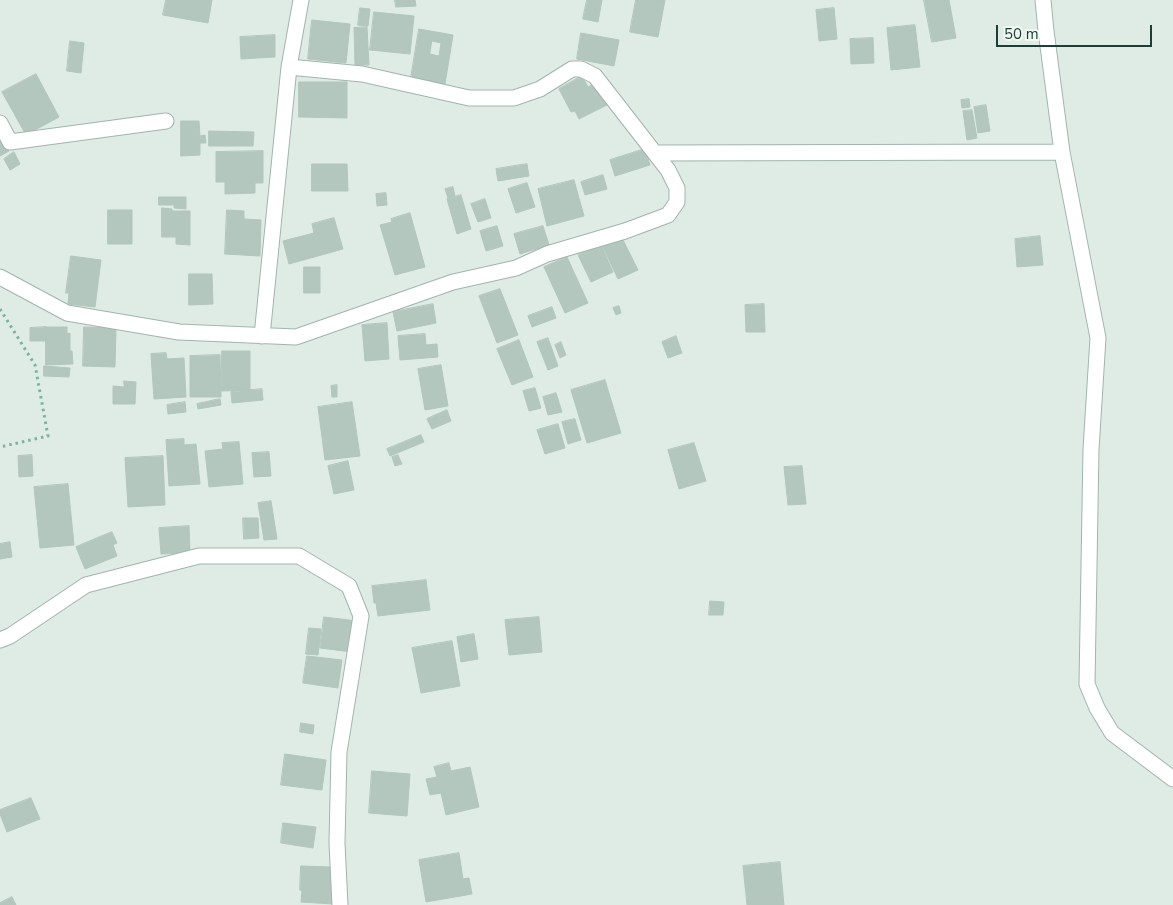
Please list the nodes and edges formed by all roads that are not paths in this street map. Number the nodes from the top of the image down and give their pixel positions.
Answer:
1 (301, 0) edge
2 (1043, 0) edge
3 (289, 68) junction
4 (166, 121) dead end
5 (0, 123) edge
6 (656, 152) junction
7 (1062, 152) junction
8 (0, 277) edge
9 (262, 336) junction
10 (0, 640) edge
11 (1173, 779) edge
12 (340, 905) edge

1 - 3 street
2 - 7 street
3 - 6 street
3 - 9 street
4 - 5 street
6 - 7 street
6 - 9 street
7 - 11 street
8 - 9 street
10 - 12 street

